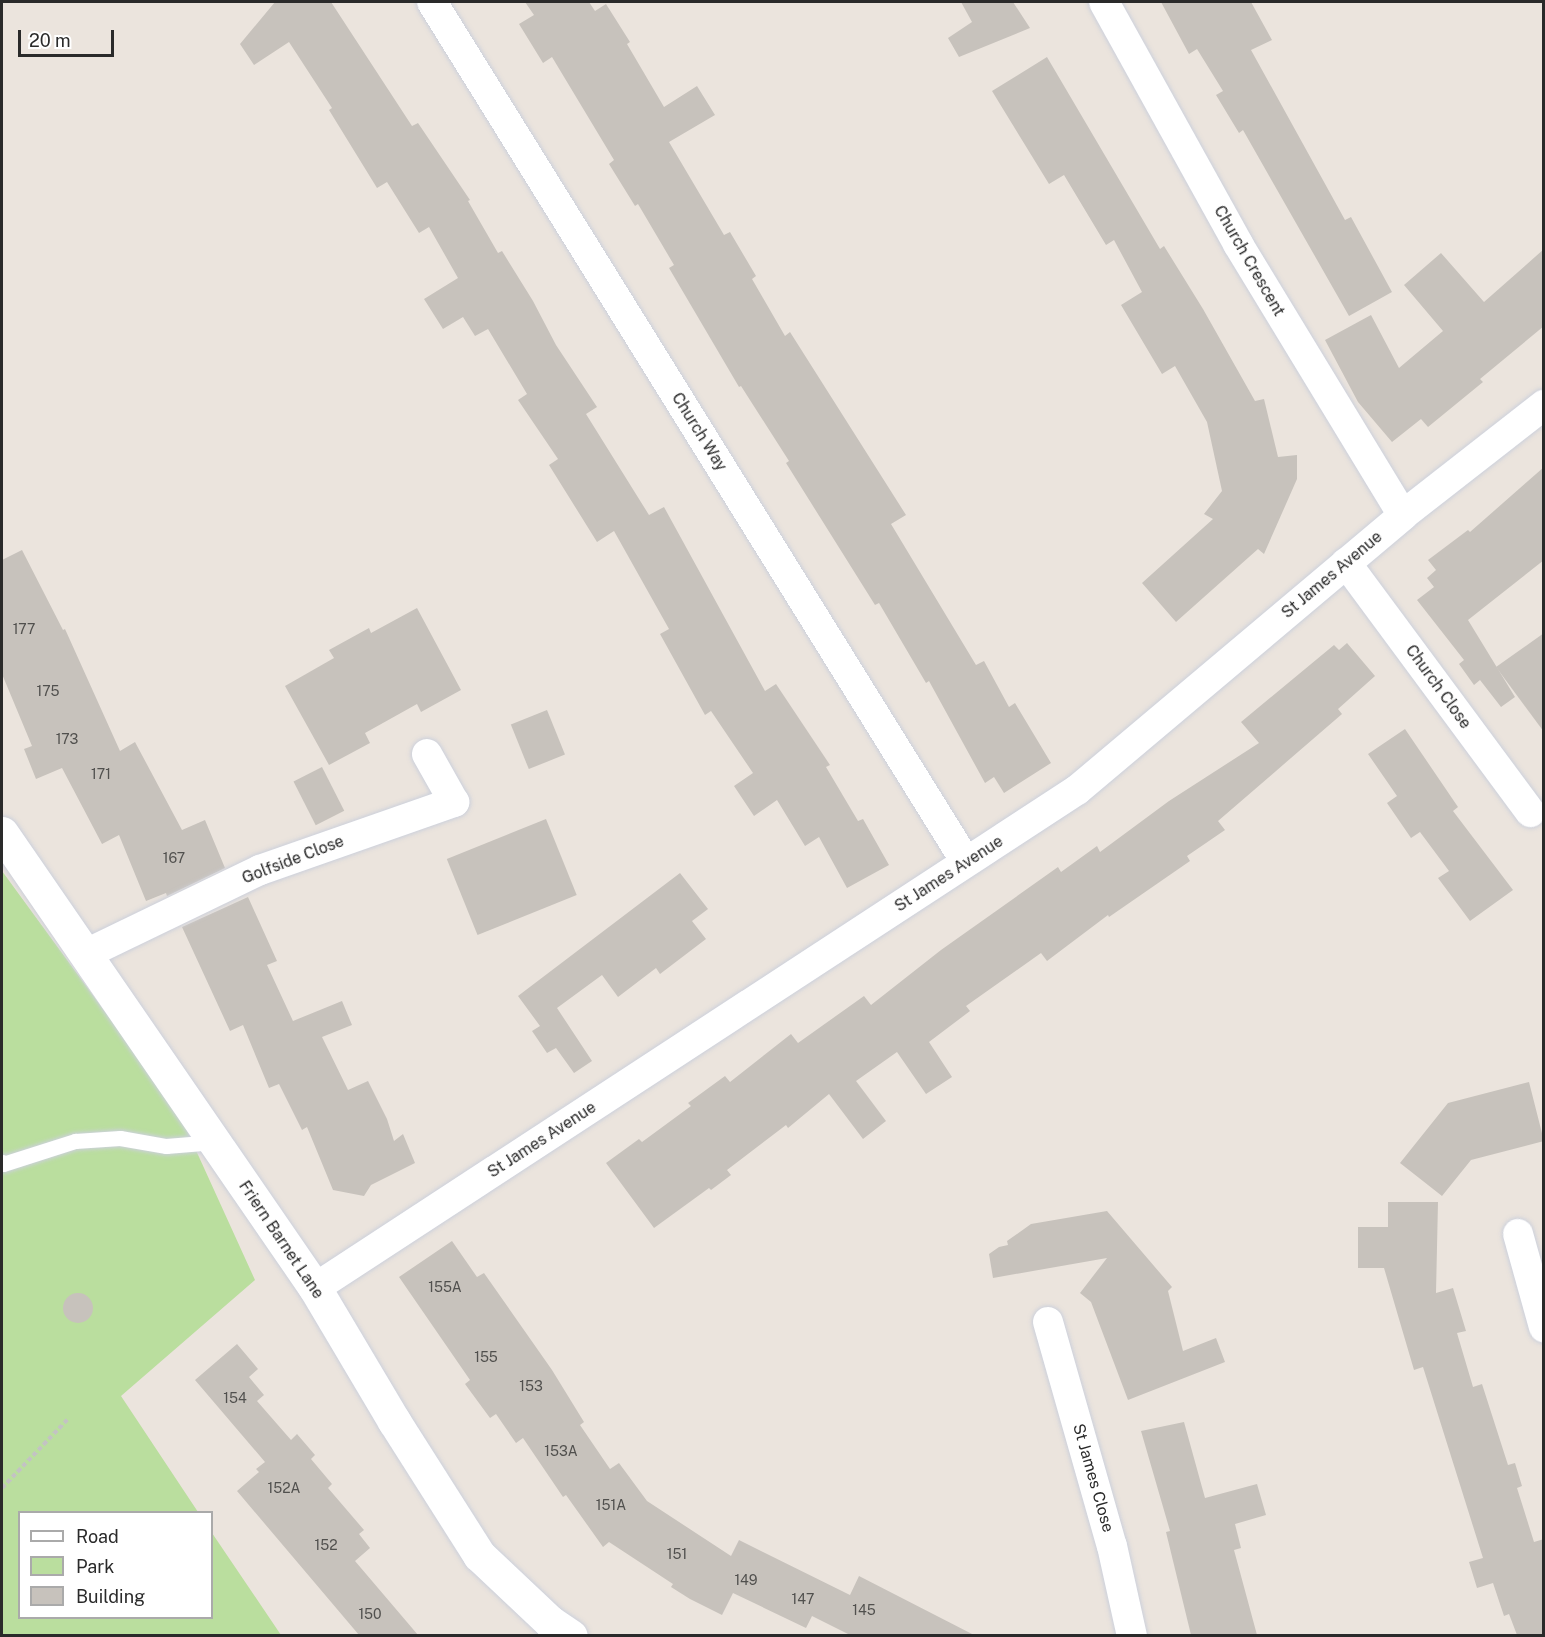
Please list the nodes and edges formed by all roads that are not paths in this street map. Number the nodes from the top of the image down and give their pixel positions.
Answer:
1 (432, 2) edge
2 (1104, 2) edge
3 (1544, 405) edge
4 (1403, 515) junction
5 (1346, 563) junction
6 (427, 754) dead end
7 (1530, 812) dead end
8 (2, 833) edge
9 (966, 862) junction
10 (86, 954) junction
11 (215, 1142) junction
12 (2, 1162) edge
13 (1518, 1234) dead end
14 (315, 1288) junction
15 (1048, 1322) dead end
16 (1544, 1327) edge
17 (571, 1635) edge
18 (1132, 1635) edge

1 - 9 street, Church Way
2 - 4 street, Church Crescent
3 - 4 street, St James Avenue
4 - 5 street, St James Avenue
5 - 7 street, Church Close
5 - 9 street, St James Avenue
6 - 10 street, Golfside Close
8 - 10 main road, Friern Barnet Lane
9 - 14 street, St James Avenue
10 - 11 main road, Friern Barnet Lane
11 - 12 lane
11 - 14 main road, Friern Barnet Lane
13 - 16 street
14 - 17 main road, Friern Barnet Lane
15 - 18 street, St James Close

